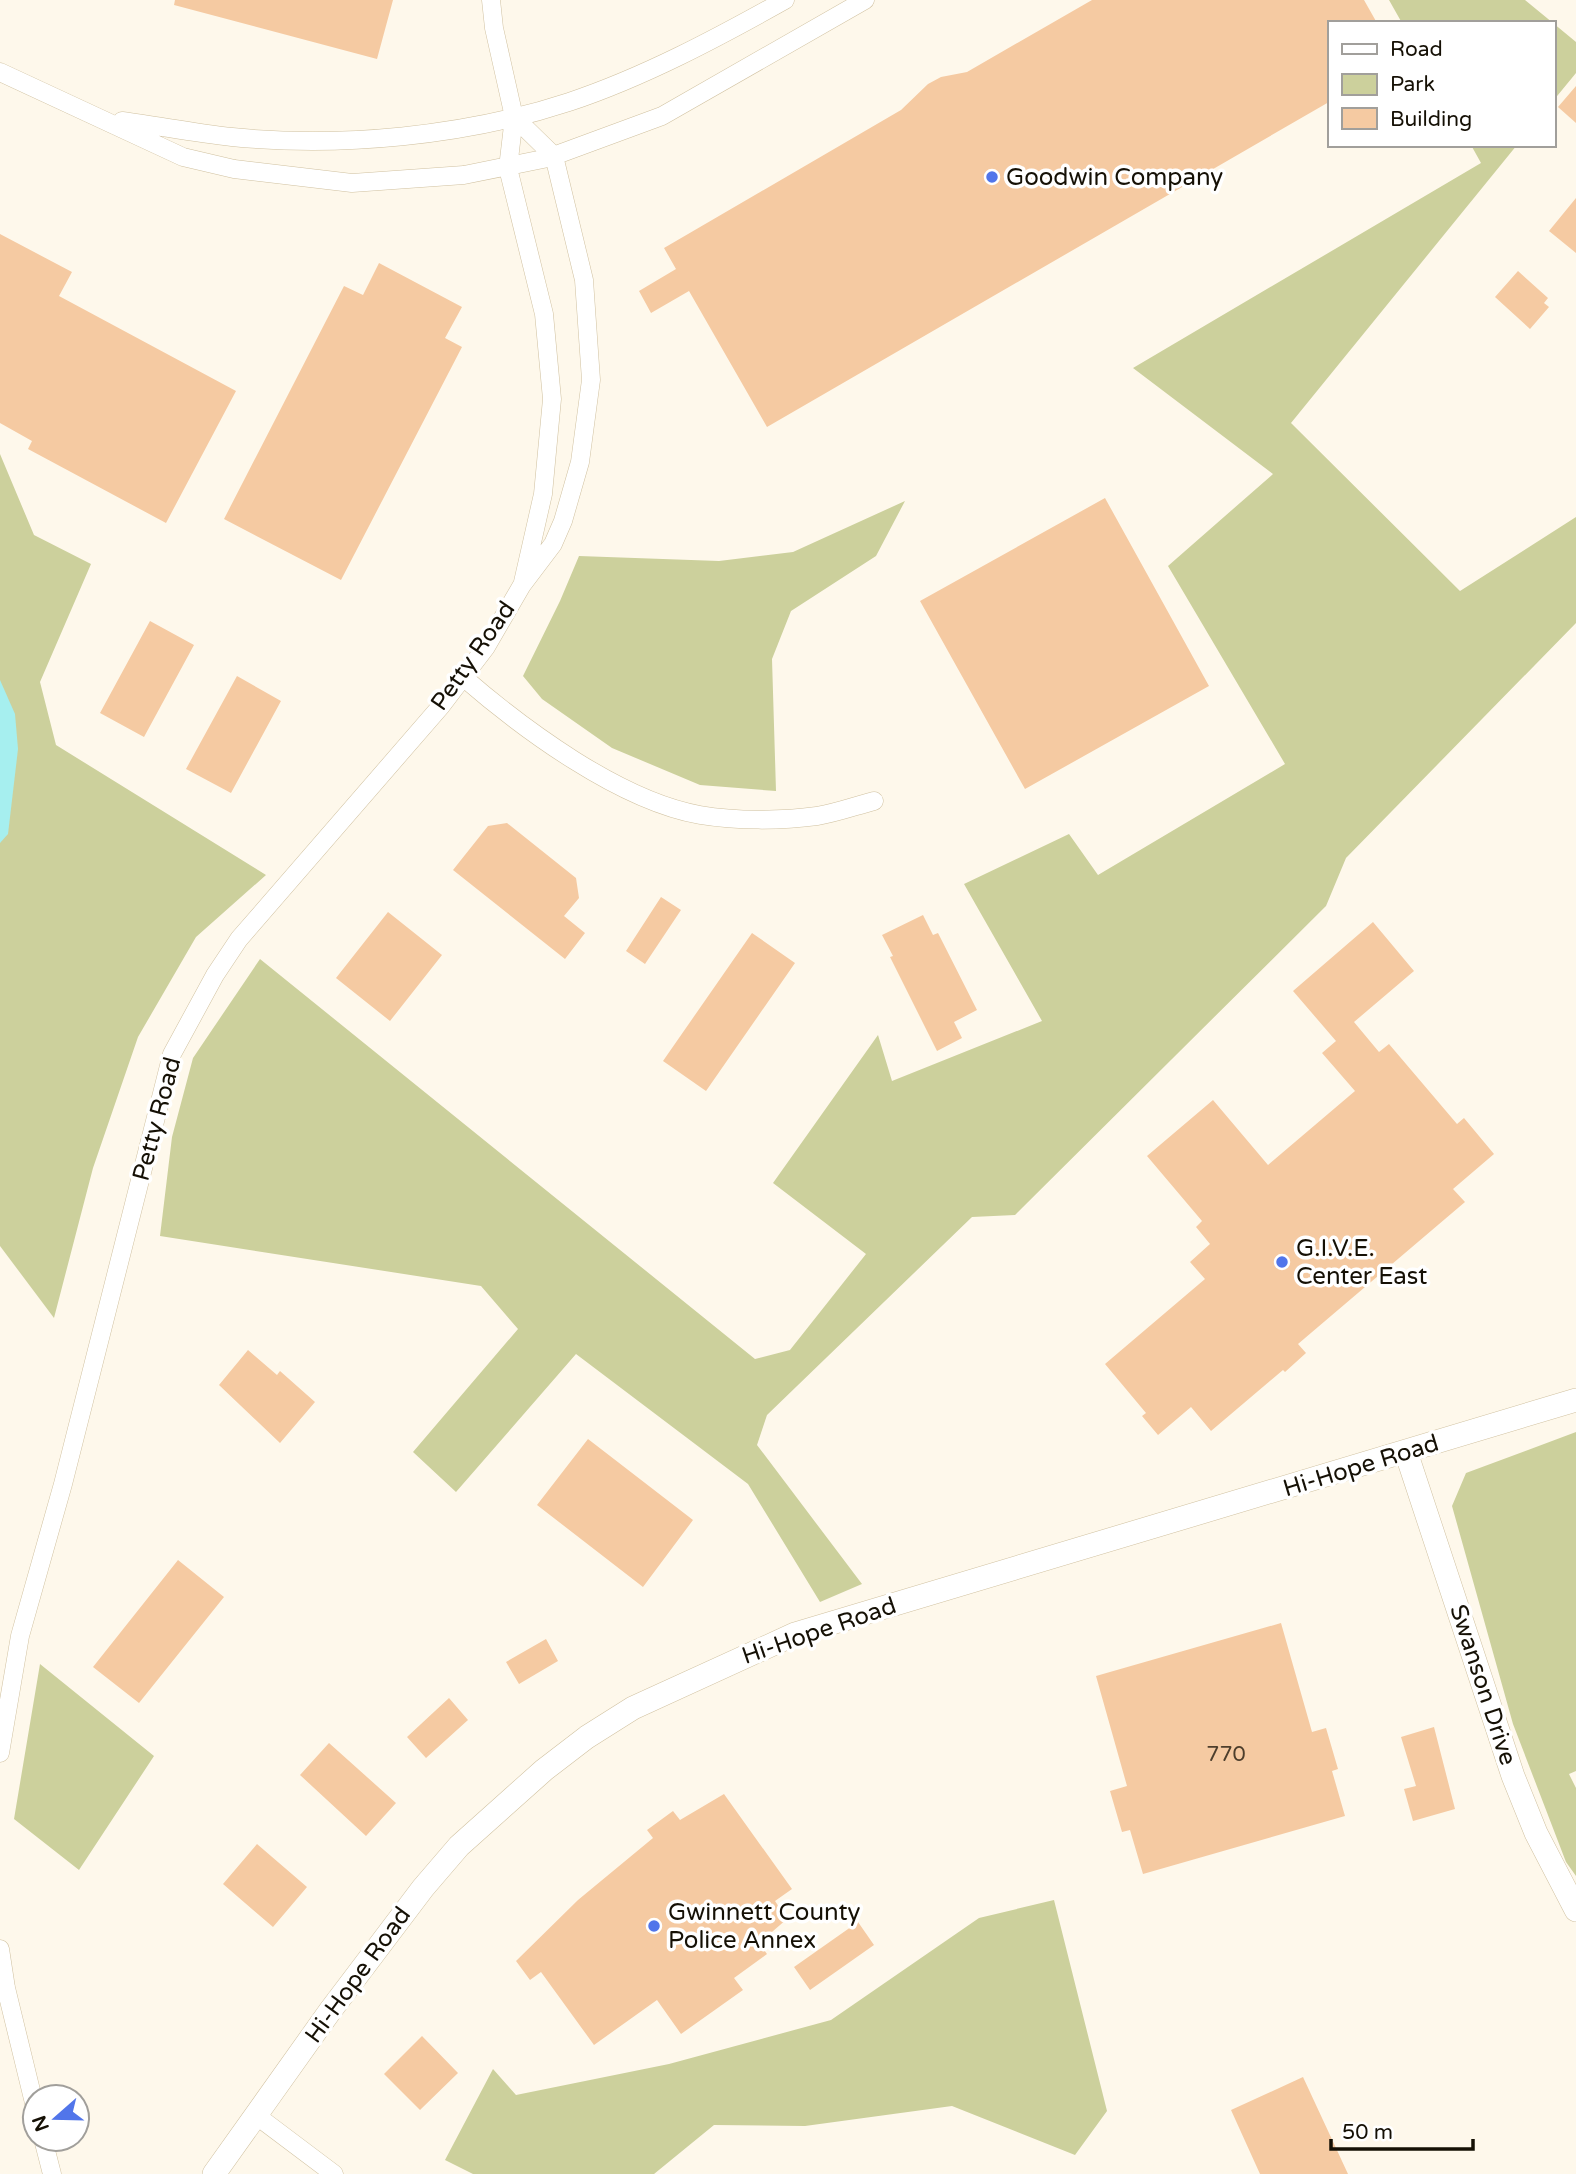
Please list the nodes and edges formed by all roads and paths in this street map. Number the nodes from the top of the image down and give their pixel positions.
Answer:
1 (491, 0) edge
2 (785, 0) edge
3 (865, 0) edge
4 (0, 72) edge
5 (514, 117) junction
6 (105, 118) junction
7 (554, 156) junction
8 (508, 168) junction
9 (522, 585) junction
10 (463, 677) junction
11 (874, 802) dead end
12 (1576, 1400) edge
13 (1406, 1452) junction
14 (0, 1753) edge
15 (1576, 1910) edge
16 (0, 1949) edge
17 (29, 2083) edge
18 (257, 2116) junction
19 (47, 2153) edge
20 (52, 2174) edge
21 (214, 2174) edge
22 (334, 2174) edge

1 - 5 street, Petty Road
2 - 5 street
3 - 7 street
4 - 6 street
5 - 6 street
5 - 7 street
5 - 8 street, Petty Road
6 - 8 street
7 - 8 street
7 - 9 street, Petty Road
8 - 9 street, Petty Road
9 - 10 street, Petty Road
10 - 11 street
10 - 14 street, Petty Road
12 - 13 street, Hi-Hope Road
13 - 15 street, Swanson Drive
13 - 18 street, Hi-Hope Road
16 - 17 street
18 - 21 street, Hi-Hope Road
18 - 22 street
19 - 20 street

